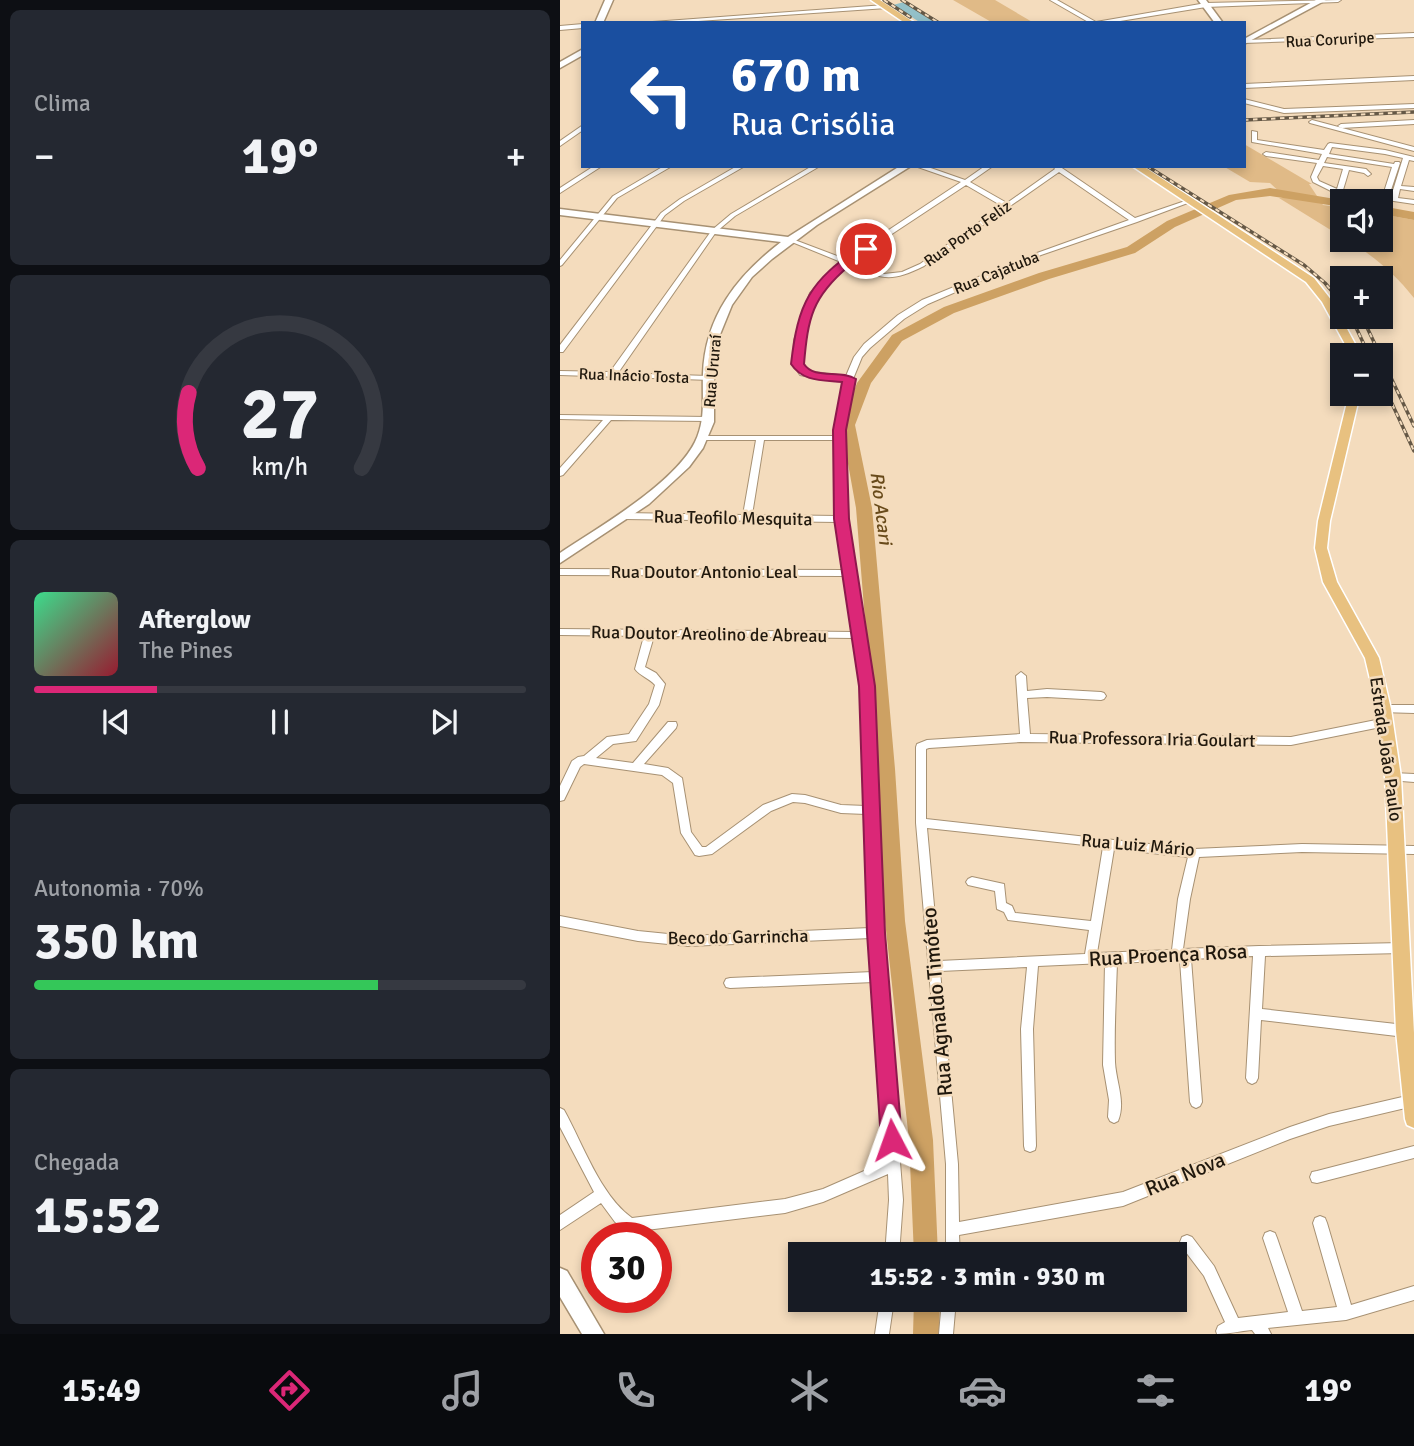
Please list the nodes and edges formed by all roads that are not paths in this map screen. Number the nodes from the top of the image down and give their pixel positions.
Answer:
1 (609, 0) edge
2 (875, 0) edge
3 (1053, 0) edge
4 (1321, 0) edge
5 (1338, 0) edge
6 (1204, 3) edge
7 (885, 7) junction
8 (601, 21) edge
9 (672, 21) edge
10 (908, 21) edge
11 (1091, 21) edge
12 (1106, 21) edge
13 (1218, 21) edge
14 (581, 26) edge
15 (560, 28) edge
16 (1414, 35) edge
17 (1246, 41) edge
18 (1246, 42) edge
19 (581, 52) edge
20 (560, 66) edge
21 (1414, 78) edge
22 (1246, 86) edge
23 (1246, 102) edge
24 (1414, 106) edge
25 (1312, 122) dead end
26 (1414, 122) edge
27 (1332, 127) junction
28 (581, 128) edge
29 (1254, 132) dead end
30 (1378, 139) junction
31 (560, 144) edge
32 (1412, 147) edge
33 (1385, 152) junction
34 (1266, 154) dead end
35 (1407, 157) edge
36 (1321, 161) junction
37 (1372, 162) junction
38 (1396, 166) junction
39 (596, 168) edge
40 (666, 168) edge
41 (739, 168) edge
42 (814, 168) edge
43 (904, 168) edge
44 (924, 168) edge
45 (987, 168) edge
46 (1057, 168) edge
47 (1059, 168) edge
48 (1139, 168) edge
49 (1347, 168) junction
50 (1307, 170) dead end
51 (1368, 174) junction
52 (966, 181) junction
53 (1397, 187) junction
54 (1333, 189) edge
55 (1340, 189) edge
56 (1364, 189) edge
57 (1392, 189) edge
58 (1414, 189) edge
59 (560, 191) edge
60 (1393, 193) edge
61 (1393, 198) edge
62 (1414, 202) edge
63 (1192, 203) junction
64 (1006, 205) junction
65 (560, 212) edge
66 (599, 217) junction
67 (1135, 221) junction
68 (655, 224) junction
69 (714, 231) junction
70 (790, 240) junction
71 (845, 262) junction
72 (560, 264) edge
73 (1350, 343) edge
74 (560, 350) edge
75 (560, 373) edge
76 (613, 374) junction
77 (708, 378) junction
78 (849, 379) junction
79 (1351, 406) edge
80 (560, 417) edge
81 (609, 418) junction
82 (708, 419) junction
83 (704, 438) junction
84 (839, 438) junction
85 (760, 439) junction
86 (560, 473) edge
87 (624, 516) junction
88 (747, 519) junction
89 (842, 519) junction
90 (560, 559) edge
91 (560, 572) edge
92 (849, 573) junction
93 (560, 632) edge
94 (650, 633) junction
95 (859, 635) junction
96 (1021, 676) dead end
97 (1022, 695) junction
98 (1101, 696) dead end
99 (1414, 709) edge
100 (1385, 715) junction
101 (672, 725) dead end
102 (1025, 738) junction
103 (920, 750) joint
104 (586, 760) junction
105 (635, 768) junction
106 (1394, 777) junction
107 (1414, 778) edge
108 (560, 797) edge
109 (872, 810) junction
110 (921, 823) junction
111 (1109, 844) junction
112 (1398, 850) junction
113 (1414, 850) edge
114 (1194, 853) junction
115 (972, 882) dead end
116 (560, 922) edge
117 (1094, 926) junction
118 (1408, 931) edge
119 (876, 933) junction
120 (1402, 948) junction
121 (1259, 951) junction
122 (1181, 954) junction
123 (1090, 958) junction
124 (1111, 958) junction
125 (1033, 961) junction
126 (933, 966) junction
127 (880, 977) junction
128 (730, 983) dead end
129 (1255, 1014) junction
130 (1408, 1023) edge
131 (1252, 1078) dead end
132 (1411, 1101) junction
133 (1196, 1102) dead end
134 (560, 1114) edge
135 (1114, 1117) dead end
136 (1414, 1119) edge
137 (1030, 1146) dead end
138 (1414, 1152) edge
139 (893, 1165) junction
140 (1317, 1177) dead end
141 (603, 1194) junction
142 (560, 1223) edge
143 (1320, 1223) dead end
144 (955, 1229) junction
145 (1270, 1238) dead end
146 (893, 1242) edge
147 (954, 1242) edge
148 (1187, 1242) dead end
149 (560, 1278) edge
150 (1414, 1293) edge
151 (885, 1312) edge
152 (949, 1312) edge
153 (1346, 1313) junction
154 (1297, 1317) junction
155 (1260, 1328) edge
156 (949, 1333) edge
157 (594, 1334) edge
158 (882, 1334) edge

1 - 8 street
2 - 7 main road
3 - 11 street
4 - 5 street
4 - 6 street
4 - 17 street
6 - 12 street
6 - 13 street
7 - 9 street
7 - 10 main road
14 - 15 street
16 - 18 street, Rua Coruripe
19 - 20 street
21 - 22 street
23 - 24 street
25 - 27 street
26 - 27 street
27 - 30 street
28 - 31 street
29 - 36 street
30 - 32 street
30 - 33 street
33 - 35 street
33 - 36 street
34 - 36 street
35 - 38 street
35 - 53 street
36 - 37 street
36 - 49 street
36 - 50 street
36 - 54 street
37 - 38 street
37 - 51 street
38 - 57 street
39 - 59 street
40 - 66 street
41 - 68 street
42 - 69 street
43 - 70 street, Rua Ururaí
44 - 52 street
45 - 52 street
46 - 64 street, Rua Porto Feliz
47 - 67 street
48 - 63 main road
49 - 51 street
49 - 55 street
51 - 56 street
52 - 64 street
52 - 71 street
53 - 58 street
53 - 60 street
61 - 62 street
63 - 67 street, Rua Cajatuba
63 - 73 main road
64 - 71 street, Rua Porto Feliz
65 - 66 street
66 - 68 street
66 - 72 street
67 - 78 street, Rua Cajatuba
68 - 69 street
68 - 74 street
69 - 70 street
69 - 76 street
70 - 71 street, Rua Porto Feliz
70 - 77 street, Rua Ururaí
71 - 78 street
75 - 76 street, Rua Inácio Tosta
76 - 77 street, Rua Inácio Tosta
77 - 82 street, Rua Ururaí
78 - 84 street, Rua Cajatuba
79 - 100 main road, Estrada João Paulo
80 - 81 street
81 - 82 street
81 - 86 street
82 - 83 street, Rua Ururaí
83 - 85 street
83 - 87 street, Rua Ururaí
84 - 85 street
84 - 89 street, Rua Cajatuba
85 - 88 street
87 - 88 street, Rua Teofilo Mesquita
87 - 90 street, Rua Ururaí
88 - 89 street, Rua Teofilo Mesquita
89 - 92 street, Rua Cajatuba
91 - 92 street, Rua Doutor Antonio Leal
92 - 95 street, Rua Cajatuba
93 - 94 street, Rua Doutor Areolino de Abreau
94 - 95 street, Rua Doutor Areolino de Abreau
94 - 104 street
95 - 109 street, Rua Cajatuba
96 - 97 street
97 - 98 street
97 - 102 street
99 - 100 street, Rua Professora Iria Goulart
100 - 102 street, Rua Professora Iria Goulart
100 - 106 main road, Estrada João Paulo
101 - 105 street
102 - 103 street, Rua Professora Iria Goulart
103 - 110 street, Rua Agnaldo Timóteo
104 - 105 street
104 - 108 street
105 - 109 street
106 - 107 street
106 - 112 main road, Estrada João Paulo
109 - 119 street, Rua Cajatuba
110 - 111 street, Rua Luiz Mário
110 - 126 street, Rua Agnaldo Timóteo
111 - 114 street, Rua Luiz Mário
111 - 117 street
112 - 113 street, Rua Luiz Mário
112 - 114 street, Rua Luiz Mário
112 - 118 main road, Estrada João Paulo
114 - 122 street
115 - 117 street
116 - 119 street, Beco do Garrincha
117 - 123 street
118 - 120 main road, Estrada João Paulo
119 - 127 street, Rua Cajatuba
120 - 121 street, Rua Proença Rosa
120 - 130 main road, Estrada João Paulo
121 - 122 street, Rua Proença Rosa
121 - 129 street
122 - 124 street, Rua Proença Rosa
122 - 133 street
123 - 124 street, Rua Proença Rosa
123 - 125 street, Rua Proença Rosa
124 - 135 street
125 - 126 street, Rua Proença Rosa
125 - 137 street
126 - 144 street, Rua Agnaldo Timóteo
127 - 128 street
127 - 139 street, Rua Cajatuba
129 - 130 street
129 - 131 street
130 - 132 main road, Estrada João Paulo
132 - 136 main road, Estrada João Paulo
132 - 144 street, Rua Nova
134 - 141 street
138 - 140 street
139 - 141 street
139 - 146 street, Rua Cajatuba
141 - 142 street
143 - 153 street
144 - 147 street, Rua Agnaldo Timóteo
145 - 154 street
148 - 155 street
149 - 157 street
150 - 153 street
151 - 158 street
152 - 156 street
153 - 154 street
154 - 155 street

